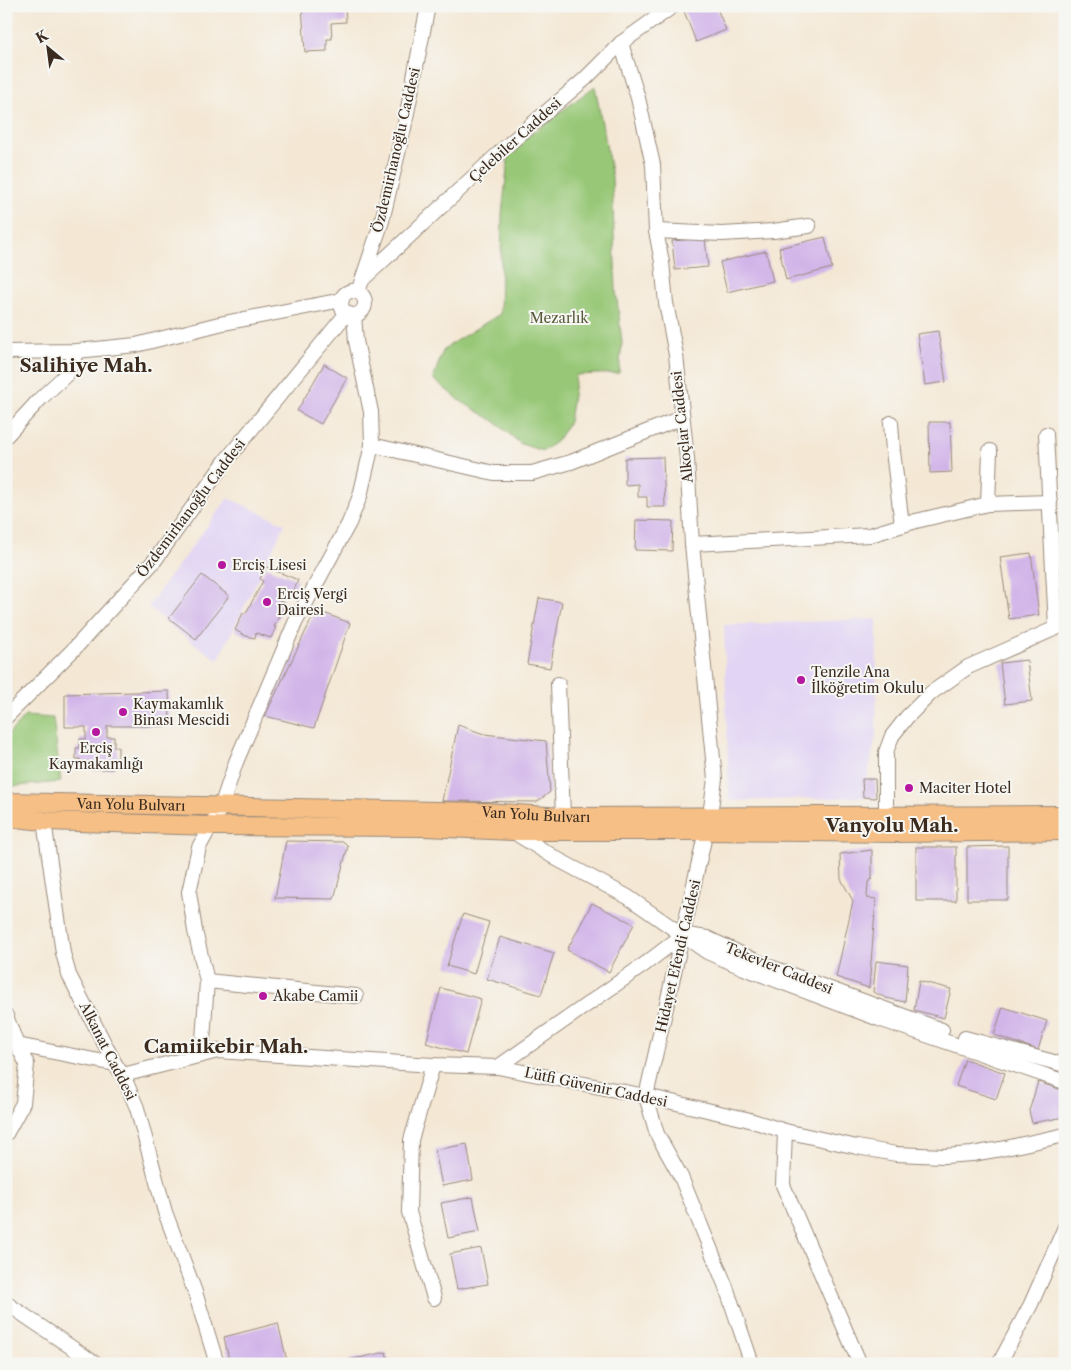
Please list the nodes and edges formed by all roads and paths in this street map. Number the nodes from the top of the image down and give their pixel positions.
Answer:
1 (428, 6) edge
2 (673, 6) edge
3 (622, 43) junction
4 (809, 226) dead end
5 (656, 231) junction
6 (360, 286) junction
7 (342, 300) junction
8 (350, 314) junction
9 (77, 351) junction
10 (6, 352) edge
11 (682, 418) junction
12 (892, 423) dead end
13 (1046, 434) dead end
14 (6, 436) edge
15 (372, 445) junction
16 (990, 451) dead end
17 (1050, 502) junction
18 (988, 504) junction
19 (902, 525) junction
20 (692, 544) junction
21 (1060, 626) edge
22 (558, 684) dead end
23 (6, 717) edge
24 (6, 802) edge
25 (221, 807) junction
26 (886, 815) junction
27 (1065, 815) edge
28 (6, 817) edge
29 (563, 817) junction
30 (44, 821) junction
31 (708, 823) junction
32 (212, 826) junction
33 (512, 831) junction
34 (1065, 831) edge
35 (683, 935) junction
36 (207, 981) junction
37 (356, 996) dead end
38 (6, 1016) edge
39 (17, 1045) junction
40 (202, 1055) junction
41 (433, 1066) junction
42 (498, 1066) junction
43 (1065, 1066) edge
44 (119, 1070) junction
45 (1065, 1082) edge
46 (646, 1096) junction
47 (785, 1131) junction
48 (6, 1134) edge
49 (1065, 1135) edge
50 (1065, 1227) edge
51 (434, 1298) dead end
52 (6, 1302) edge
53 (96, 1364) edge
54 (217, 1364) edge
55 (752, 1364) edge
56 (860, 1364) edge
57 (999, 1364) edge

1 - 6 street, Özdemirhanoğlu Caddesi
2 - 3 street, Çelebiler Caddesi
3 - 5 street, Alkoçlar Caddesi
3 - 6 street, Çelebiler Caddesi
4 - 5 street
5 - 11 street, Alkoçlar Caddesi
6 - 7 street
6 - 8 street
7 - 8 street
7 - 9 street
8 - 15 street
8 - 23 street, Özdemirhanoğlu Caddesi
9 - 10 street
9 - 14 street
11 - 15 street
11 - 20 street, Alkoçlar Caddesi
12 - 19 street
13 - 17 street
15 - 25 street
16 - 18 street
17 - 18 street
17 - 21 street
18 - 19 street
19 - 20 street
20 - 31 street, Alkoçlar Caddesi
21 - 26 street
22 - 29 street
24 - 25 main road, Van Yolu Bulvarı
25 - 29 main road, Van Yolu Bulvarı
25 - 32 street
26 - 27 main road, Van Yolu Bulvarı
26 - 31 main road, Van Yolu Bulvarı
28 - 30 main road
29 - 31 main road, Van Yolu Bulvarı
30 - 32 main road
30 - 44 street, Alkanat Caddesi
31 - 33 main road
31 - 34 main road
31 - 35 street, Hidayet Efendi Caddesi
32 - 33 main road
32 - 36 street
33 - 35 street, Tekevler Caddesi
35 - 42 street
35 - 43 street, Tekevler Caddesi
35 - 45 street
35 - 46 street, Hidayet Efendi Caddesi
36 - 37 street
36 - 40 street
38 - 39 street
39 - 44 street
39 - 48 street
40 - 41 street, Lütfi Güvenir Caddesi
40 - 44 street, Lütfi Güvenir Caddesi
41 - 42 street, Lütfi Güvenir Caddesi
41 - 51 street
42 - 46 street, Lütfi Güvenir Caddesi
44 - 54 street, Alkanat Caddesi
46 - 47 street, Lütfi Güvenir Caddesi
46 - 55 street
47 - 49 street, Lütfi Güvenir Caddesi
47 - 56 street
50 - 57 street
52 - 53 street

